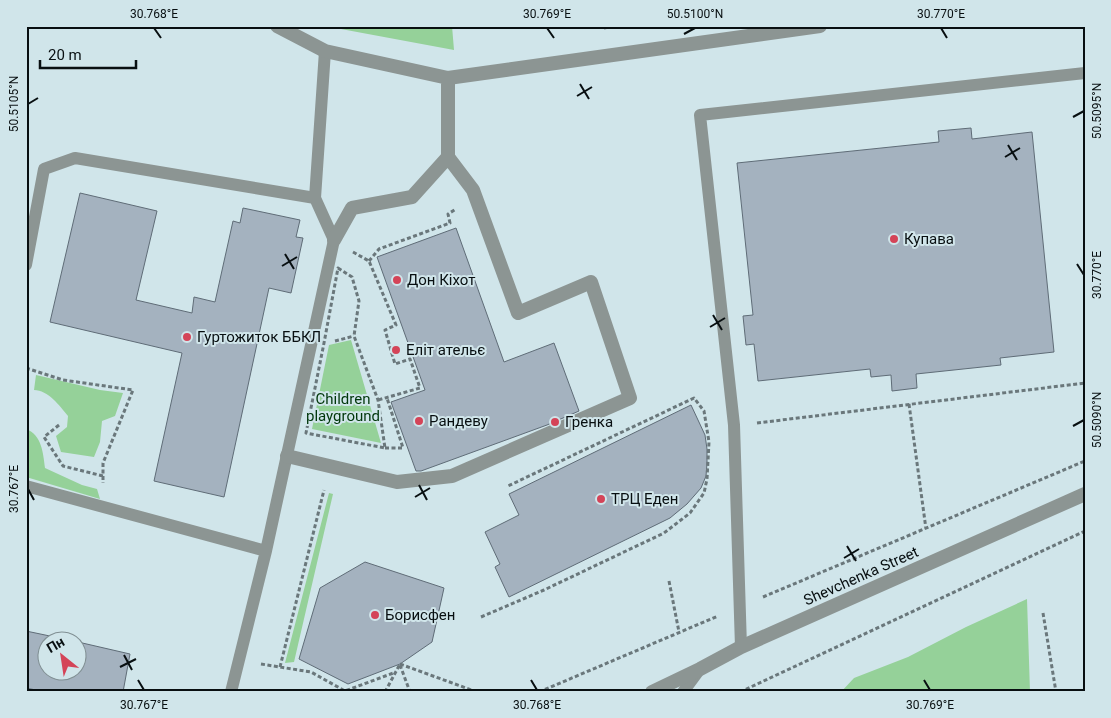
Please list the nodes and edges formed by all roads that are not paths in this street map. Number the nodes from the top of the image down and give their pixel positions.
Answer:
1 (277, 26) edge
2 (820, 26) edge
3 (731, 32) edge
4 (325, 51) junction
5 (1085, 73) edge
6 (448, 78) junction
7 (448, 157) junction
8 (316, 198) junction
9 (334, 240) junction
10 (26, 265) edge
11 (287, 456) junction
12 (26, 486) edge
13 (1085, 494) edge
14 (266, 550) junction
15 (741, 647) junction
16 (700, 669) junction
17 (231, 692) edge
18 (652, 692) edge
19 (683, 692) edge

1 - 4 street
2 - 3 street
3 - 6 street
4 - 6 street
4 - 8 lane
5 - 15 lane
6 - 7 street
7 - 9 street
7 - 11 street
8 - 9 lane
8 - 10 lane
9 - 11 lane
11 - 14 lane
12 - 14 lane
13 - 15 street, Shevchenka Street
14 - 17 lane
15 - 16 street, Shevchenka Street
16 - 18 street, Shevchenka Street
16 - 19 lane

